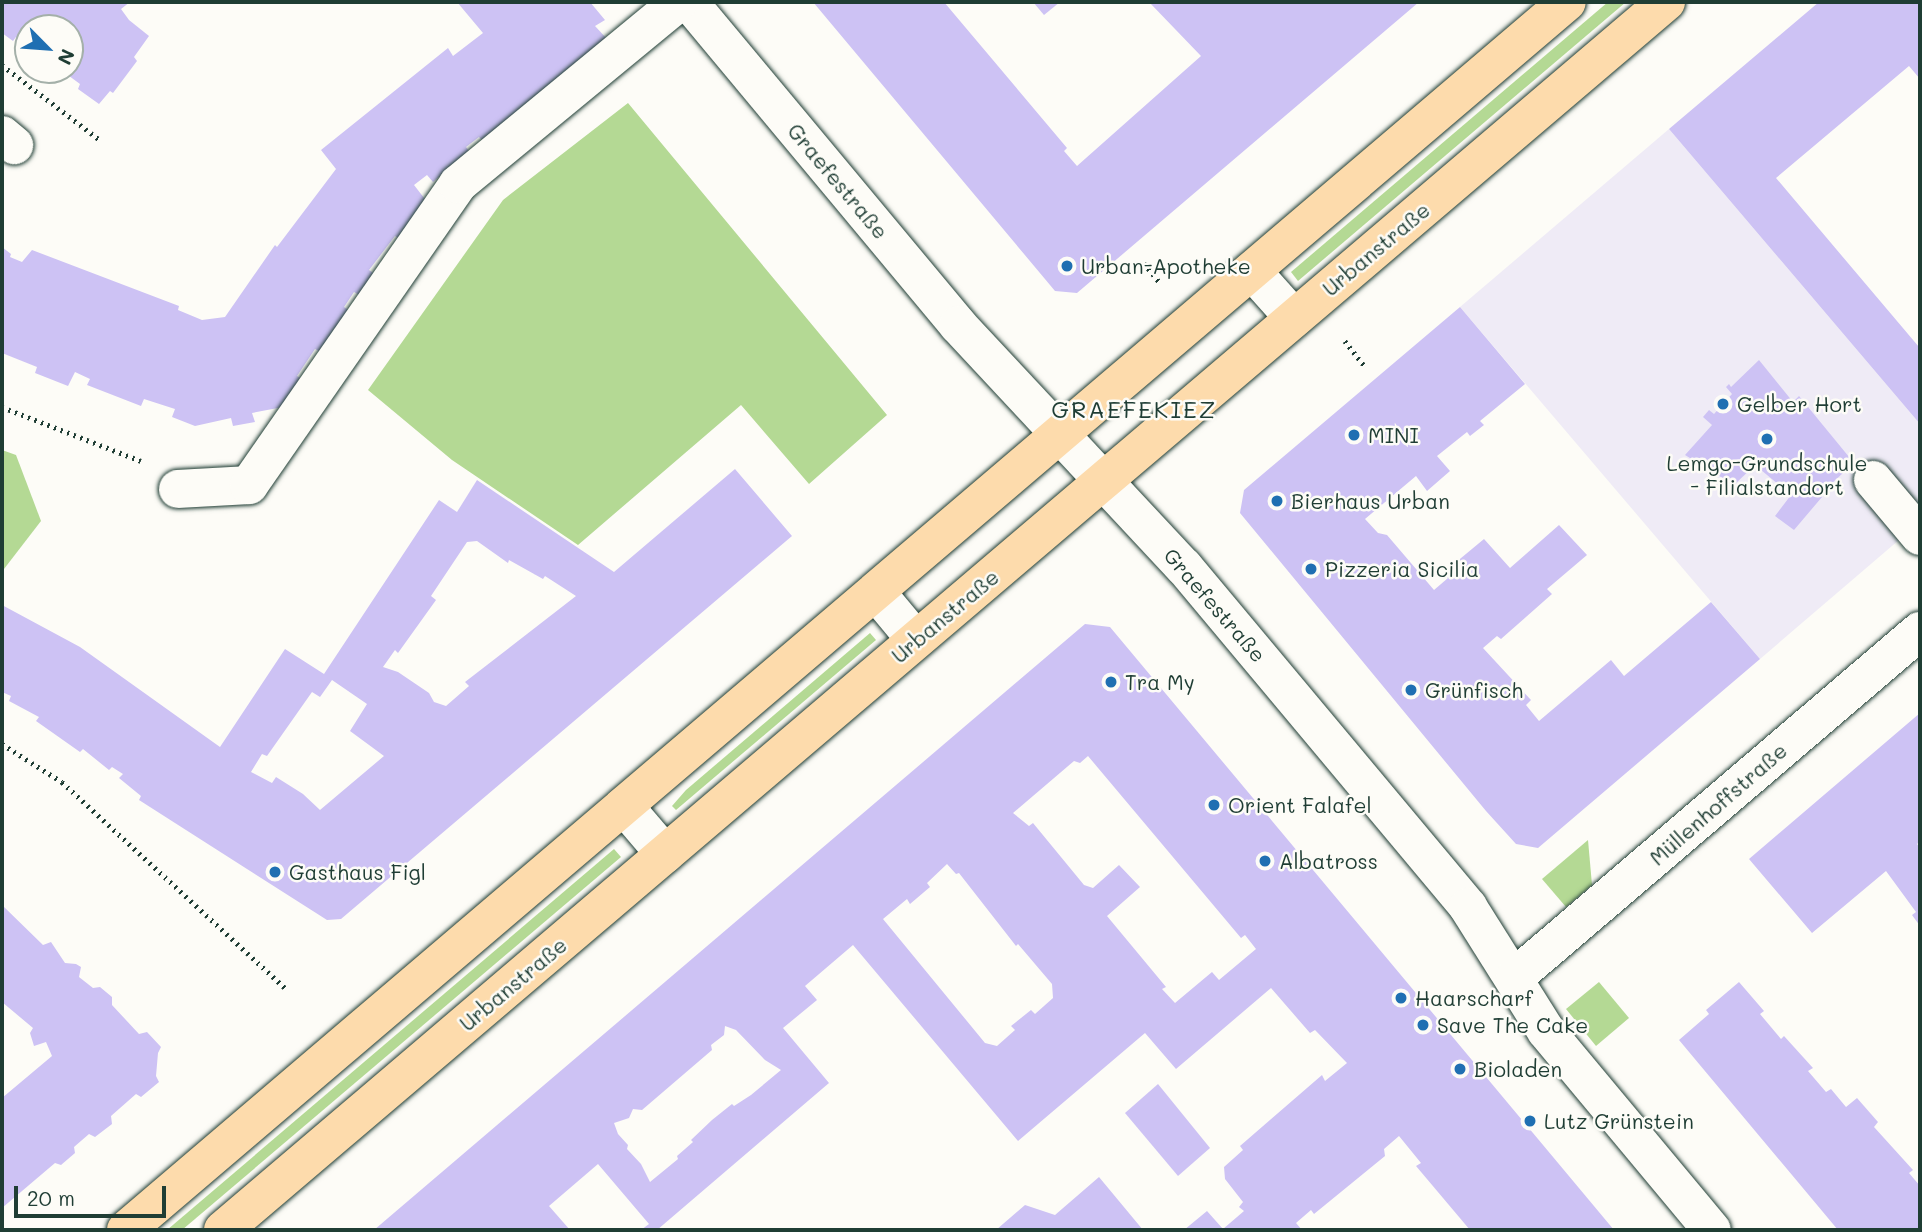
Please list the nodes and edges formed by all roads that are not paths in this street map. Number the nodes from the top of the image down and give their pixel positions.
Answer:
1 (679, 2) edge
2 (689, 2) edge
3 (1567, 2) edge
4 (1666, 2) edge
5 (1252, 271) junction
6 (1294, 318) junction
7 (1061, 435) junction
8 (1873, 480) dead end
9 (1104, 481) junction
10 (178, 489) dead end
11 (1920, 536) edge
12 (876, 592) junction
13 (1920, 631) edge
14 (916, 640) junction
15 (624, 806) junction
16 (665, 854) junction
17 (1515, 977) junction
18 (126, 1230) edge
19 (223, 1230) edge
20 (1712, 1230) edge

1 - 10 street
2 - 7 street, Graefestraße
3 - 5 main road
4 - 6 main road, Urbanstraße
5 - 6 street
5 - 7 main road
6 - 9 main road, Urbanstraße
7 - 9 street, Graefestraße
7 - 12 main road
8 - 11 street
9 - 14 main road, Urbanstraße
9 - 17 street, Graefestraße
12 - 14 street
12 - 15 main road
13 - 17 street, Müllenhoffstraße
14 - 16 main road, Urbanstraße
15 - 16 street
15 - 18 main road
16 - 19 main road, Urbanstraße
17 - 20 street, Graefestraße

